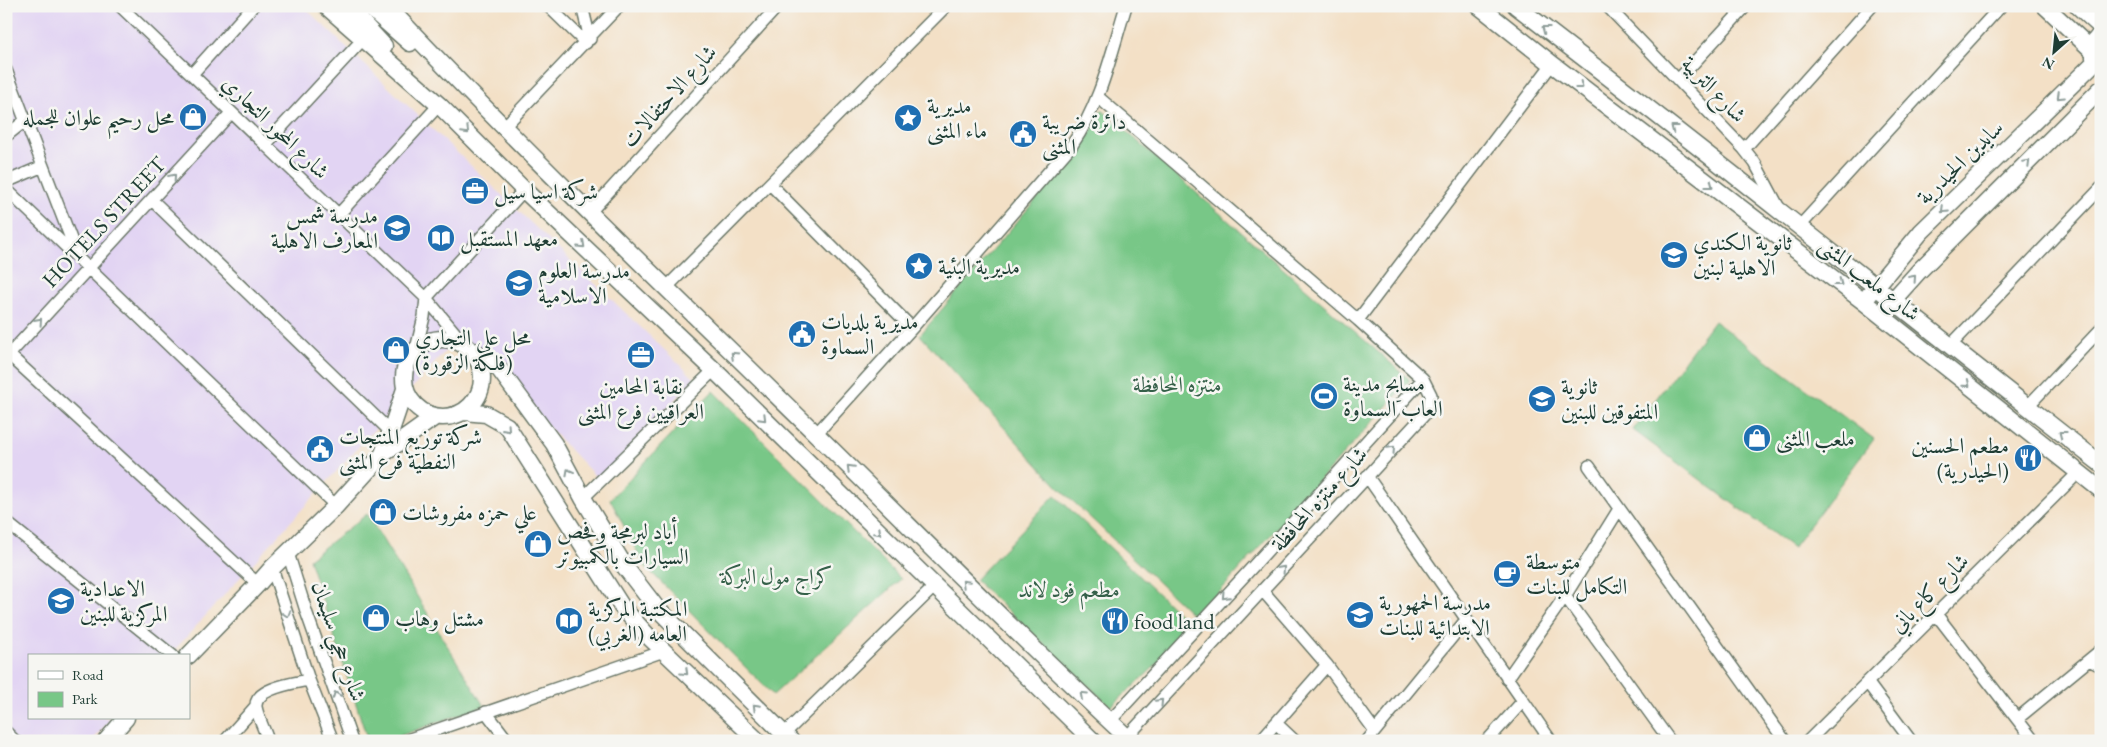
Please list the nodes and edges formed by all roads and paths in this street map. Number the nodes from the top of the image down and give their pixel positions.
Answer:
1 (120, 6) edge
2 (253, 6) edge
3 (326, 6) edge
4 (386, 6) edge
5 (548, 6) edge
6 (582, 6) edge
7 (619, 6) edge
8 (778, 6) edge
9 (946, 6) edge
10 (1126, 6) edge
11 (1479, 6) edge
12 (1746, 6) edge
13 (1872, 6) edge
14 (2001, 6) edge
15 (2045, 6) edge
16 (2078, 6) edge
17 (1611, 8) edge
18 (360, 9) edge
19 (1522, 11) edge
20 (2101, 27) edge
21 (2101, 32) edge
22 (1515, 34) junction
23 (363, 38) junction
24 (588, 41) junction
25 (2096, 60) edge
26 (1552, 64) junction
27 (6, 70) edge
28 (192, 74) junction
29 (451, 75) junction
30 (1678, 80) junction
31 (418, 85) junction
32 (2101, 89) edge
33 (1098, 97) junction
34 (439, 105) junction
35 (231, 114) junction
36 (26, 120) junction
37 (504, 127) junction
38 (6, 136) edge
39 (265, 145) junction
40 (1744, 149) junction
41 (43, 166) junction
42 (6, 182) edge
43 (770, 184) junction
44 (2101, 188) edge
45 (6, 189) edge
46 (524, 190) junction
47 (152, 201) junction
48 (1780, 210) junction
49 (590, 212) junction
50 (339, 214) junction
51 (1800, 226) junction
52 (78, 256) junction
53 (88, 267) junction
54 (1876, 287) junction
55 (666, 288) junction
56 (426, 298) junction
57 (1892, 301) junction
58 (1864, 302) junction
59 (1880, 314) junction
60 (1358, 320) junction
61 (912, 328) junction
62 (2101, 329) edge
63 (1950, 346) junction
64 (470, 348) junction
65 (416, 349) junction
66 (7, 355) edge
67 (714, 370) junction
68 (1423, 379) junction
69 (405, 389) junction
70 (2027, 407) junction
71 (464, 412) junction
72 (435, 417) junction
73 (391, 432) junction
74 (816, 434) junction
75 (383, 454) junction
76 (2101, 464) edge
77 (1589, 466) dead end
78 (2078, 473) junction
79 (1367, 476) junction
80 (2101, 490) edge
81 (583, 498) junction
82 (336, 506) junction
83 (1619, 509) junction
84 (6, 522) edge
85 (288, 553) junction
86 (272, 568) junction
87 (258, 584) junction
88 (934, 587) junction
89 (1263, 591) junction
90 (1565, 596) junction
91 (1936, 614) junction
92 (1466, 620) junction
93 (2101, 650) edge
94 (664, 651) junction
95 (171, 654) edge
96 (190, 654) edge
97 (2089, 660) junction
98 (1327, 664) junction
99 (2101, 666) edge
100 (1507, 679) junction
101 (308, 680) junction
102 (1867, 682) junction
103 (1522, 700) junction
104 (256, 706) junction
105 (486, 712) junction
106 (124, 720) edge
107 (2017, 720) junction
108 (1110, 721) junction
109 (1277, 724) junction
110 (1375, 731) junction
111 (6, 732) edge
112 (787, 737) edge
113 (1129, 739) edge
114 (15, 741) edge
115 (106, 741) edge
116 (225, 741) edge
117 (268, 741) edge
118 (333, 741) edge
119 (352, 741) edge
120 (404, 741) edge
121 (508, 741) edge
122 (758, 741) edge
123 (1093, 741) edge
124 (1260, 741) edge
125 (1295, 741) edge
126 (1367, 741) edge
127 (1487, 741) edge
128 (1551, 741) edge
129 (1670, 741) edge
130 (1785, 741) edge
131 (1808, 741) edge
132 (1911, 741) edge
133 (2034, 741) edge

1 - 28 street, شارع المحور التجاري
2 - 28 street
3 - 23 main road
4 - 29 main road
5 - 24 street
6 - 24 street
7 - 24 street
8 - 49 street, شارع الاحتفالات
9 - 43 street
10 - 33 street
11 - 22 main road, شارع ملعب المثنى
12 - 30 street
13 - 40 street
14 - 51 street
15 - 25 main road
16 - 20 main road
17 - 30 street, شارع التربية
18 - 29 main road
18 - 31 main road
19 - 22 main road
48 -> 19 main road, شارع ملعب المثنى
21 - 25 main road, سايدين الحيدرية
22 - 26 main road, شارع ملعب المثنى
23 - 31 main road
23 - 39 street
24 - 37 street
25 -> 54 main road, سايدين الحيدرية
26 -> 58 main road, شارع ملعب المثنى
26 - 60 street
27 - 36 street
28 - 35 street, شارع المحور التجاري
29 - 37 main road
30 - 40 street, شارع التربية
31 - 34 main road
57 -> 32 main road
33 - 60 street
33 - 61 street
34 -> 46 main road
34 - 50 street
35 - 39 street, شارع المحور التجاري
47 -> 35 street, HOTELS STREET
36 - 38 street
36 - 41 street
37 - 49 main road
39 - 50 street, شارع المحور التجاري
40 - 48 street, شارع التربية
41 - 42 street
41 - 52 street
43 - 55 street
43 - 61 street
44 - 63 street
45 - 52 street
46 - 56 street
46 -> 67 main road
47 - 53 street, HOTELS STREET
47 - 73 street
48 - 51 main road, شارع ملعب المثنى
49 - 55 main road
50 - 56 street, شارع المحور التجاري
51 - 54 main road, شارع ملعب المثنى
52 - 53 street
66 -> 53 street, HOTELS STREET
53 - 82 street
54 - 57 main road, شارع ملعب المثنى
54 - 58 main road, سايدين الحيدرية
74 -> 55 main road
56 - 64 street, شارع المحور التجاري
56 - 65 street
57 - 59 main road
57 - 63 main road, شارع ملعب المثنى
58 - 59 main road, شارع ملعب المثنى
59 -> 78 main road, شارع ملعب المثنى
60 - 68 street
61 - 74 street
62 - 70 street
63 - 70 main road, شارع ملعب المثنى
64 - 65 main road
64 - 71 main road
81 -> 64 main road
65 - 69 main road
66 - 87 street
67 - 81 street
67 -> 88 main road
79 -> 68 street, شارع منتزه المحافظة
68 -> 108 street, شارع منتزه المحافظة
69 - 72 main road
69 - 73 main road
76 -> 70 main road, شارع ملعب المثنى
71 - 72 main road
71 -> 94 main road
72 - 75 main road
73 - 75 main road
108 -> 74 main road
75 - 82 main road
77 - 83 street
78 - 80 main road, شارع ملعب المثنى
78 - 91 street, شارع كاع باني
89 -> 79 street, شارع منتزه المحافظة
79 - 92 street
112 -> 81 main road
82 - 85 main road
83 - 90 street
83 - 130 street
84 - 95 street
85 - 86 main road
119 -> 85 street, شارع حجي سليمان
86 - 87 main road
86 -> 101 street, شارع حجي سليمان
87 - 96 main road
88 - 112 street
88 - 123 main road
89 - 98 street
113 -> 89 street, شارع منتزه المحافظة
90 - 100 street
90 - 129 street
91 - 102 street, شارع كاع باني
91 - 107 street
92 - 100 street
92 - 110 street
93 - 97 street
94 - 105 street
94 -> 122 main road
97 - 99 street
97 - 107 street
98 - 109 street
98 - 110 street
100 - 103 street
101 - 104 street
101 - 118 street, شارع حجي سليمان
102 - 131 street, شارع كاع باني
102 - 132 street
103 - 127 street
103 - 128 street
104 - 116 street
104 - 117 street
105 - 120 street
105 - 121 street
106 - 115 main road
107 - 133 street
108 - 113 main road
109 - 124 street
109 - 125 street
110 - 126 street
111 - 114 street

